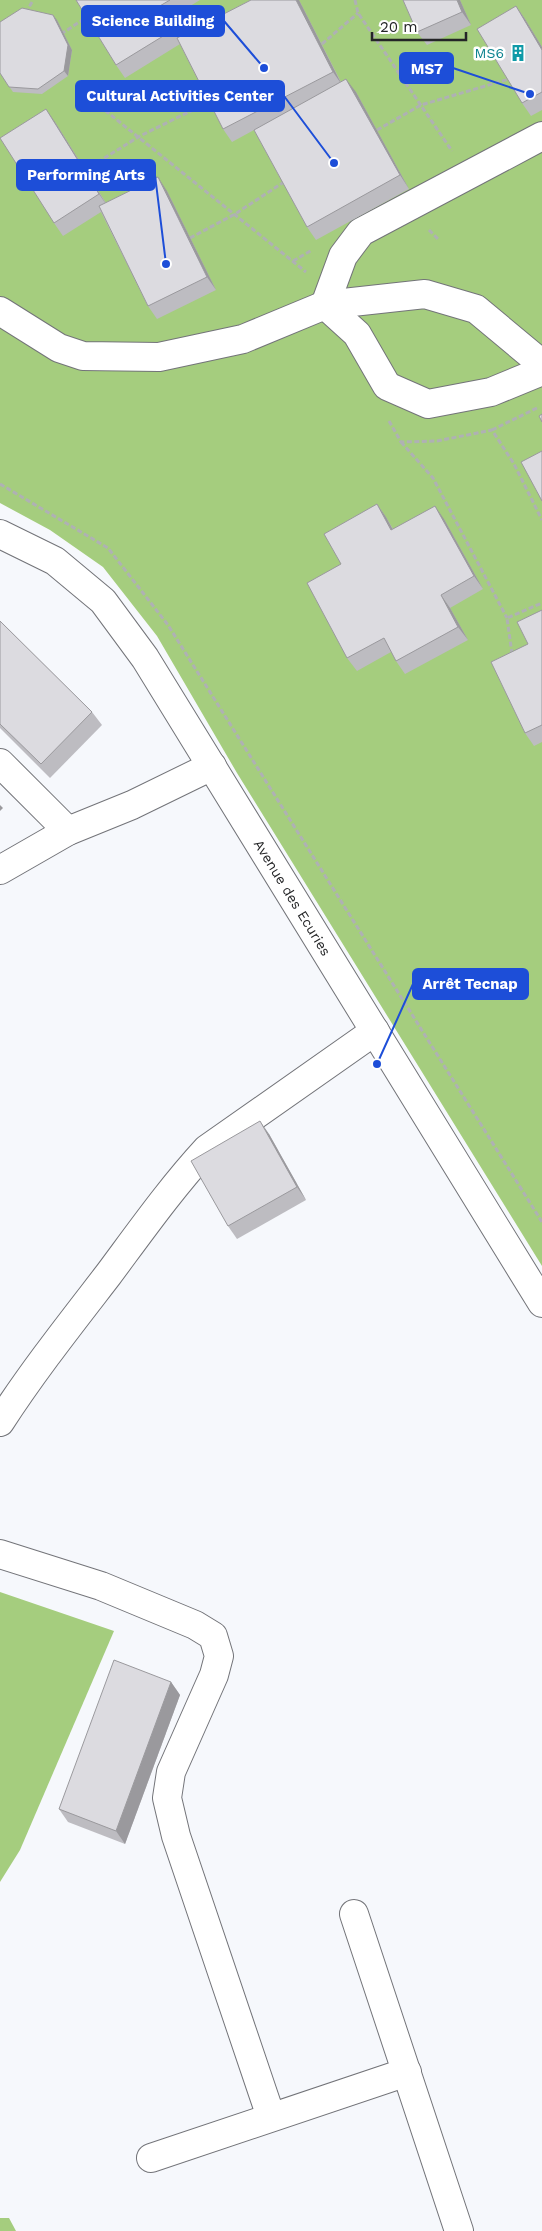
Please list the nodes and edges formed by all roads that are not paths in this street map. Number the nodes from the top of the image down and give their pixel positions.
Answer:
1 (542, 136) edge
2 (325, 305) junction
3 (0, 311) edge
4 (542, 364) edge
5 (542, 371) edge
6 (0, 534) edge
7 (0, 764) edge
8 (212, 766) junction
9 (68, 831) junction
10 (0, 870) edge
11 (375, 1031) junction
12 (542, 1303) edge
13 (0, 1422) edge
14 (0, 1554) edge
15 (354, 1914) dead end
16 (407, 2072) junction
17 (271, 2117) junction
18 (151, 2158) dead end
19 (459, 2231) edge

1 - 2 street
2 - 3 street
2 - 4 street
2 - 5 street
6 - 8 street, Avenue des Ecuries
7 - 9 street
8 - 9 street
8 - 11 street, Avenue des Ecuries
9 - 10 street
11 - 12 street, Avenue des Ecuries
11 - 13 street
14 - 17 street
15 - 16 street
16 - 17 street
16 - 19 street
17 - 18 street

